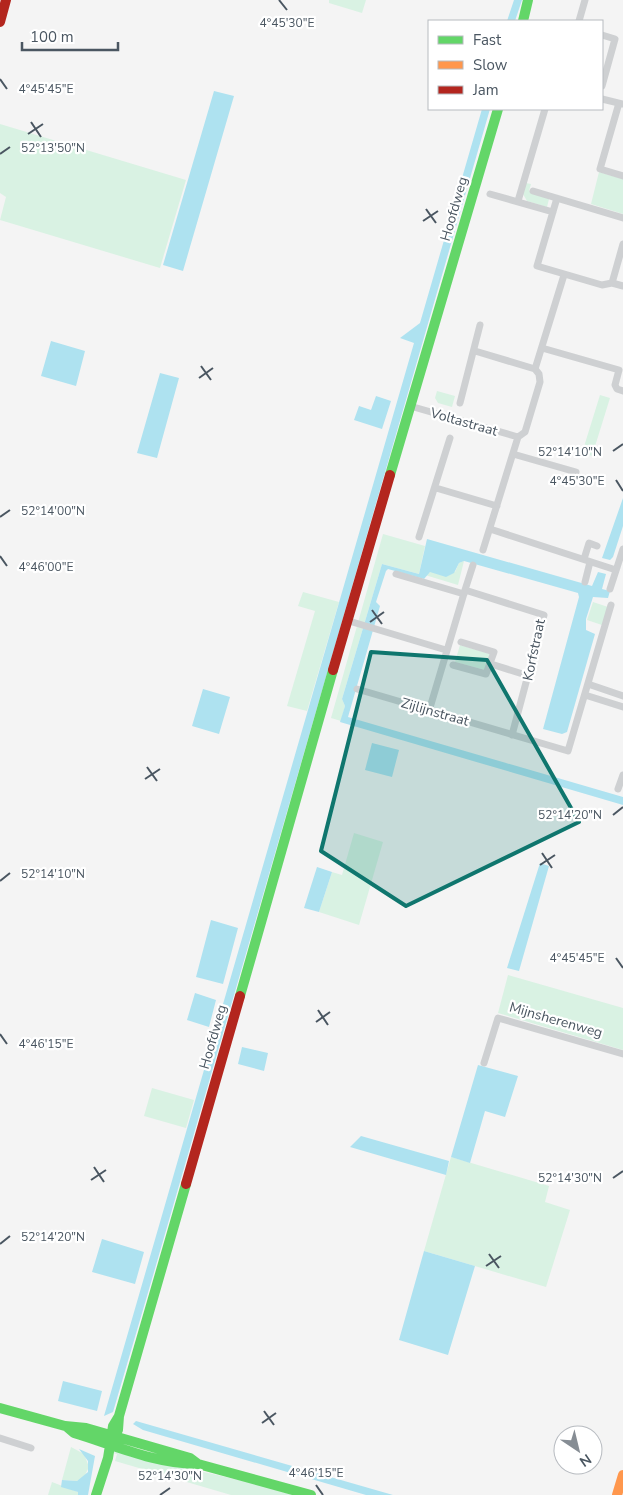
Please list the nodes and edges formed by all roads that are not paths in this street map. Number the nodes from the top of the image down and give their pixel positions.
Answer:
1 (6, 0) edge
2 (530, 0) edge
3 (585, 0) edge
4 (524, 17) edge
5 (579, 20) edge
6 (0, 22) edge
7 (603, 35) edge
8 (603, 82) edge
9 (603, 99) edge
10 (621, 104) edge
11 (498, 110) edge
12 (545, 110) edge
13 (623, 176) edge
14 (533, 191) dead end
15 (490, 194) dead end
16 (557, 198) junction
17 (518, 201) junction
18 (553, 212) junction
19 (623, 218) edge
20 (623, 244) edge
21 (564, 274) junction
22 (612, 283) junction
23 (623, 286) edge
24 (480, 325) dead end
25 (542, 348) junction
26 (475, 351) junction
27 (535, 369) junction
28 (623, 390) edge
29 (460, 403) dead end
30 (412, 407) junction
31 (518, 437) junction
32 (450, 438) dead end
33 (513, 454) junction
34 (576, 472) dead end
35 (436, 488) junction
36 (497, 506) junction
37 (490, 529) junction
38 (418, 537) dead end
39 (597, 546) dead end
40 (623, 549) edge
41 (483, 550) dead end
42 (587, 561) junction
43 (473, 565) dead end
44 (616, 570) junction
45 (396, 574) dead end
46 (584, 582) dead end
47 (610, 589) dead end
48 (464, 592) junction
49 (611, 605) dead end
50 (349, 622) junction
51 (461, 642) dead end
52 (446, 650) junction
53 (491, 664) junction
54 (454, 665) dead end
55 (529, 676) junction
56 (588, 684) junction
57 (357, 689) dead end
58 (585, 695) junction
59 (623, 696) edge
60 (623, 707) edge
61 (429, 710) junction
62 (512, 734) junction
63 (623, 774) edge
64 (618, 789) dead end
65 (623, 1054) edge
66 (484, 1063) dead end
67 (0, 1408) edge
68 (0, 1438) edge
69 (112, 1438) junction
70 (31, 1448) dead end
71 (623, 1475) edge
72 (96, 1495) edge
73 (311, 1495) edge
74 (617, 1495) edge

1 - 6 main road
2 - 4 main road
3 - 5 street
7 - 8 street
9 - 10 street
10 - 13 street
11 - 30 main road, Hoofdweg
12 - 17 street
14 - 16 street
15 - 17 street
16 - 18 street
16 - 19 street
17 - 18 street
18 - 21 street
20 - 22 street
21 - 22 street
21 - 25 street
22 - 23 street
24 - 26 street
25 - 27 street
25 - 28 street
26 - 27 street
26 - 29 street
27 - 31 street
30 - 31 street, Voltastraat
30 - 50 main road, Hoofdweg
31 - 33 street
32 - 35 street
33 - 34 street
33 - 36 street
35 - 36 street
35 - 38 street
36 - 37 street
37 - 41 street
37 - 42 street
39 - 42 street
40 - 44 street
42 - 44 street
42 - 46 street
43 - 48 street
44 - 47 street
45 - 48 street, Korfstraat
48 - 52 street
48 - 55 street, Korfstraat
49 - 56 street
50 - 52 street
50 - 69 main road, Hoofdweg
51 - 53 street
52 - 61 street
53 - 54 street
53 - 55 street
55 - 62 street, Korfstraat
56 - 58 street
56 - 59 street
57 - 61 street, Zijlijnstraat
58 - 60 street
58 - 62 street, Zijlijnstraat
61 - 62 street, Zijlijnstraat
63 - 64 street
65 - 66 street, Mijnsherenweg
67 - 69 main road
68 - 70 street
69 - 72 main road, Hoofdweg
69 - 73 main road
71 - 74 main road

